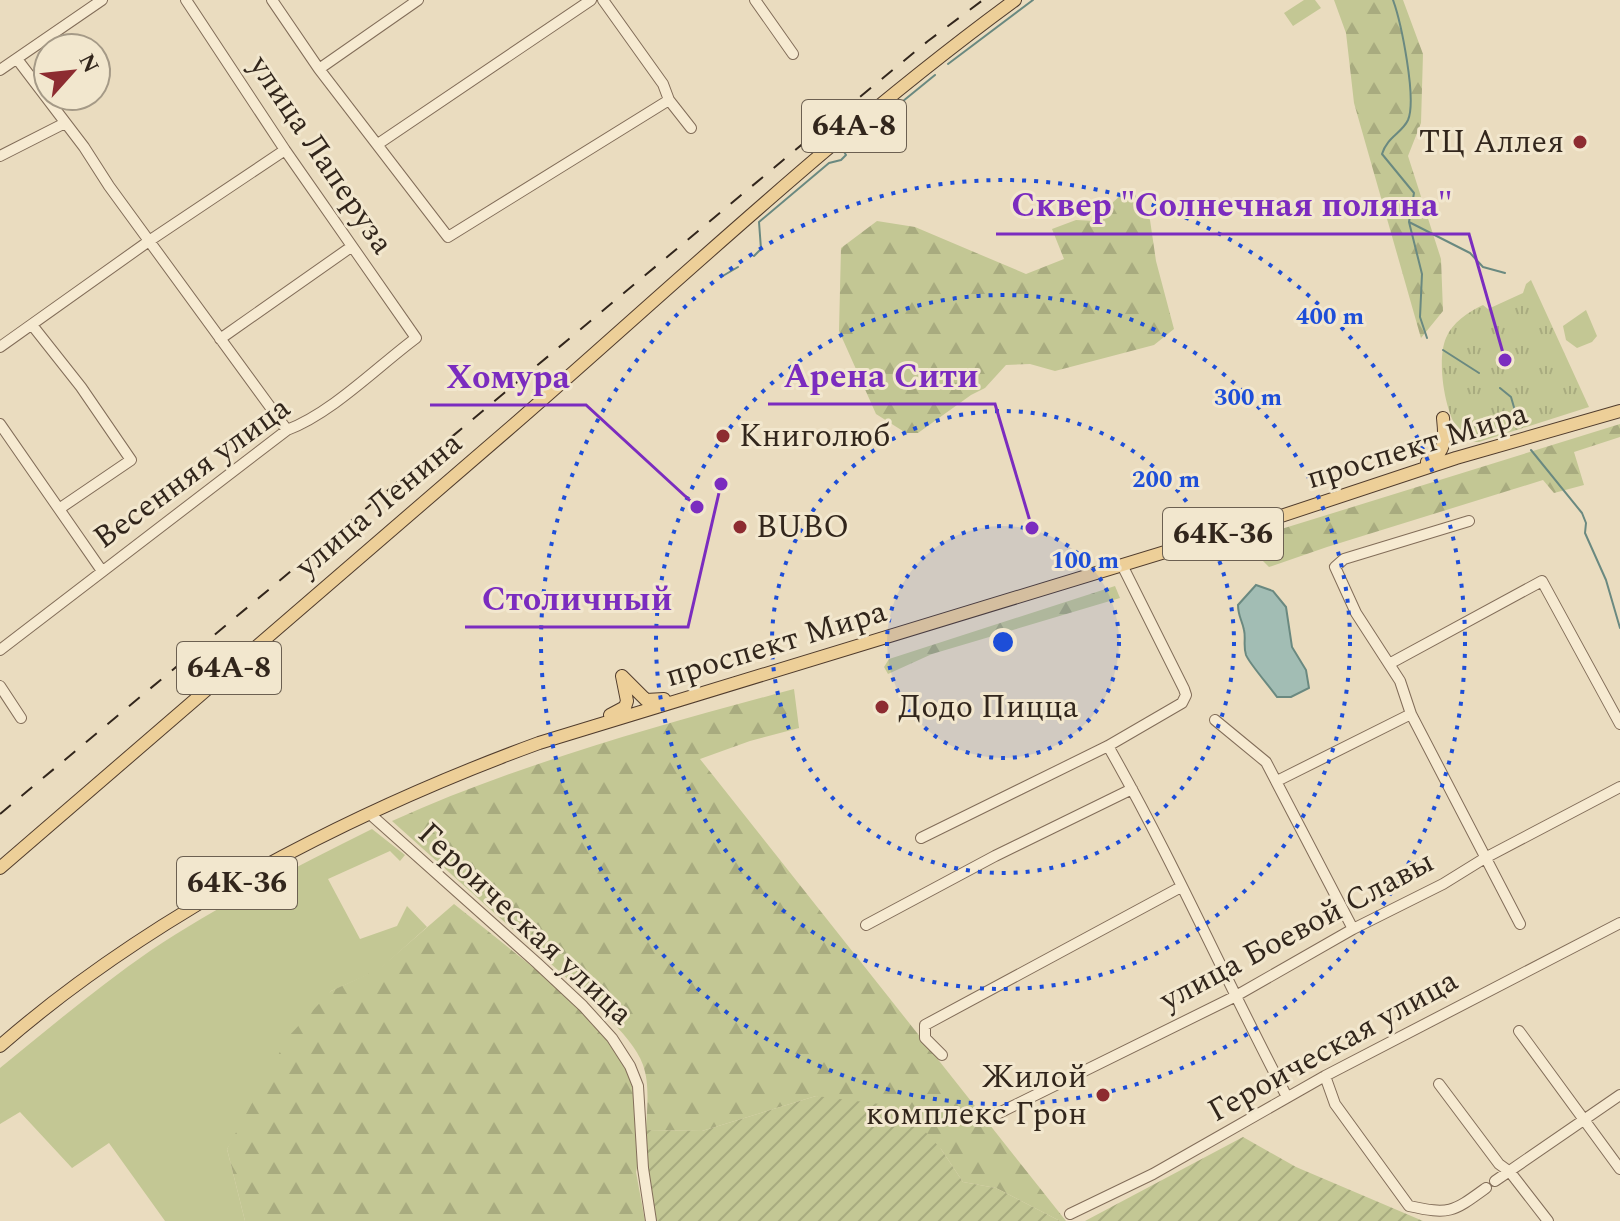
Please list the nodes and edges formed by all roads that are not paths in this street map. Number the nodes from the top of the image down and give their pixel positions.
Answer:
1 (102, 0) edge
2 (186, 0) edge
3 (272, 0) edge
4 (418, 0) edge
5 (591, 0) edge
6 (603, 0) edge
7 (755, 0) edge
8 (1015, 0) edge
9 (793, 54) dead end
10 (17, 59) junction
11 (319, 69) junction
12 (0, 70) edge
13 (669, 100) junction
14 (65, 123) junction
15 (691, 128) dead end
16 (378, 144) junction
17 (285, 150) junction
18 (0, 156) edge
19 (149, 241) junction
20 (351, 247) junction
21 (32, 325) junction
22 (416, 338) joint
23 (220, 339) junction
24 (0, 347) edge
25 (1620, 411) edge
26 (1443, 418) junction
27 (0, 424) edge
28 (287, 430) junction
29 (1511, 443) junction
30 (1456, 458) junction
31 (1385, 481) junction
32 (59, 509) junction
33 (1469, 521) dead end
34 (1122, 565) junction
35 (102, 571) junction
36 (0, 650) edge
37 (1389, 664) junction
38 (621, 674) junction
39 (0, 686) edge
40 (702, 693) junction
41 (641, 712) junction
42 (1411, 714) junction
43 (21, 718) dead end
44 (1215, 720) dead end
45 (1620, 724) edge
46 (579, 731) junction
47 (1108, 746) junction
48 (1277, 781) junction
49 (1620, 787) edge
50 (1132, 789) junction
51 (370, 814) junction
52 (921, 838) dead end
53 (1485, 858) junction
54 (0, 868) edge
55 (1181, 887) junction
56 (1620, 923) edge
57 (1520, 924) dead end
58 (866, 925) dead end
59 (1353, 929) junction
60 (1234, 997) junction
61 (1519, 1031) dead end
62 (0, 1046) edge
63 (942, 1055) dead end
64 (1325, 1076) junction
65 (1439, 1084) dead end
66 (1620, 1095) edge
67 (1287, 1097) junction
68 (997, 1114) dead end
69 (1584, 1122) junction
70 (1620, 1169) edge
71 (1510, 1172) junction
72 (1070, 1214) dead end
73 (651, 1221) edge
74 (1548, 1221) edge

1 - 10 street
2 - 17 street, улица Лаперуза
3 - 11 street
4 - 11 street
5 - 16 street
6 - 13 street
7 - 9 street
8 - 54 main road, улица Ленина / 64А-8
10 - 12 street
10 - 14 street
11 - 16 street
13 - 15 street
13 - 16 street
14 - 18 street
14 - 19 street
17 - 19 street
17 - 20 street, улица Лаперуза
19 - 21 street
19 - 23 street
20 - 22 street, улица Лаперуза
20 - 23 street
21 - 24 street
21 - 32 street
22 - 28 street, Весенняя улица
23 - 28 street
25 - 29 main road, проспект Мира / 64К-36
26 - 29 main road
26 - 30 main road
26 - 31 main road
27 - 32 street
28 - 35 street, Весенняя улица
29 - 30 main road, проспект Мира / 64К-36
30 - 31 main road, проспект Мира / 64К-36
31 - 34 main road, проспект Мира / 64К-36
32 - 35 street
33 - 37 street
34 - 40 main road, проспект Мира / 64К-36
34 - 47 street
35 - 36 street, Весенняя улица
37 - 42 street
37 - 45 street
38 - 40 main road
38 - 41 main road
38 - 46 main road
39 - 43 street
40 - 41 main road, проспект Мира / 64К-36
41 - 46 main road, проспект Мира / 64К-36
42 - 48 street
42 - 53 street
44 - 48 street
46 - 51 main road, проспект Мира / 64К-36
47 - 50 street
47 - 52 street
48 - 59 street
49 - 53 street, улица Боевой Славы
50 - 55 street
50 - 58 street
51 - 62 main road, проспект Мира / 64К-36
51 - 73 street, Героическая улица
53 - 57 street
53 - 59 street, улица Боевой Славы
55 - 60 street
55 - 63 street
56 - 64 street, Героическая улица
59 - 60 street, улица Боевой Славы
60 - 67 street
60 - 68 street, улица Боевой Славы
61 - 69 street
64 - 67 street, Героическая улица
64 - 71 street
65 - 71 street
66 - 69 street
67 - 72 street, Героическая улица
69 - 70 street
69 - 71 street
71 - 74 street

